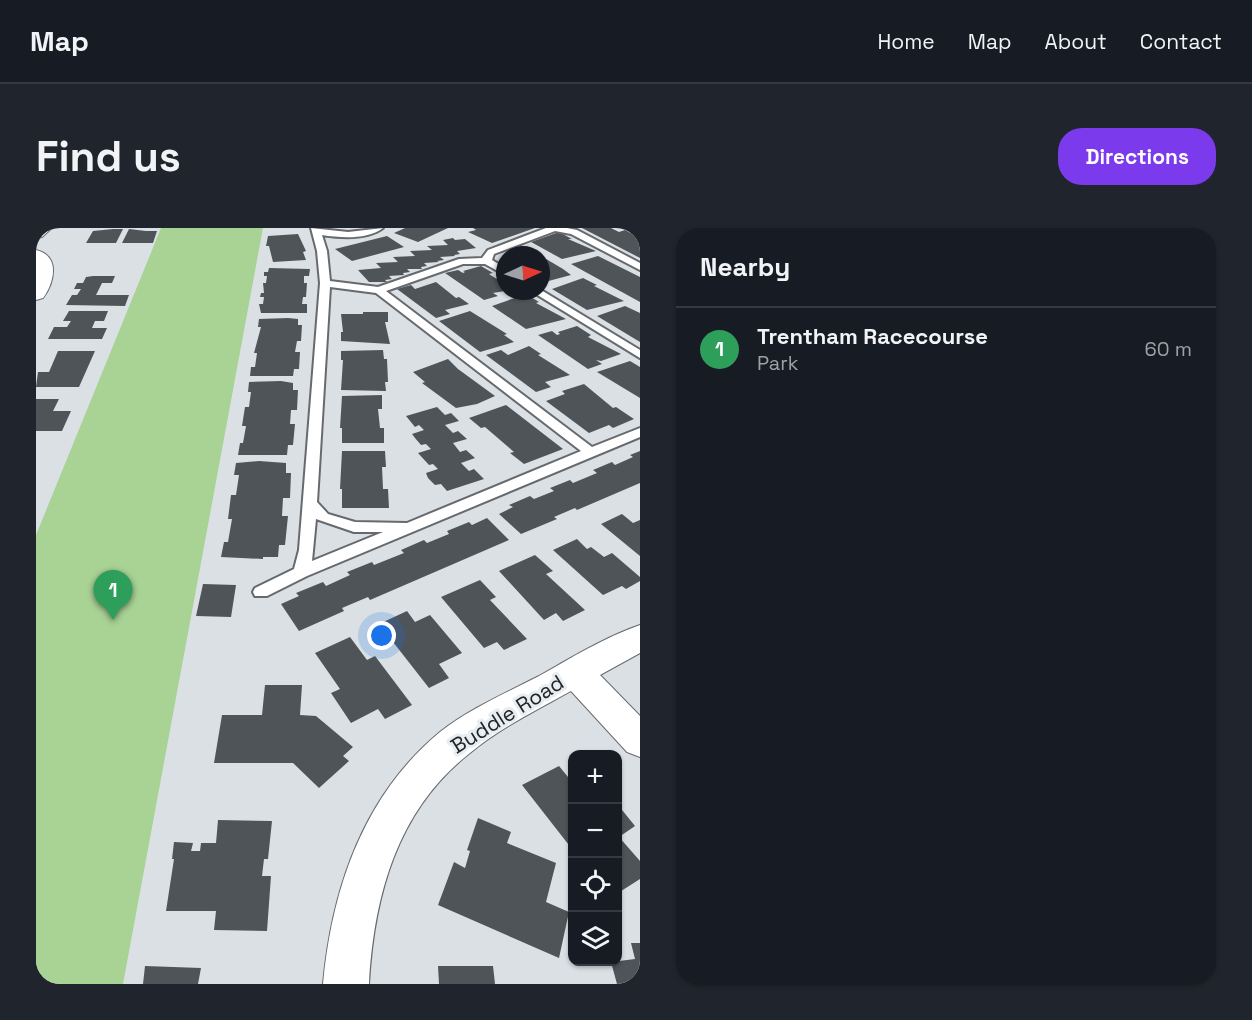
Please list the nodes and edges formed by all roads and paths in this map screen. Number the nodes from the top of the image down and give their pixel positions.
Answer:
1 (44, 228) edge
2 (379, 228) edge
3 (554, 228) edge
4 (315, 230) edge
5 (36, 233) edge
6 (36, 255) edge
7 (487, 261) junction
8 (496, 266) edge
9 (640, 267) edge
10 (324, 283) junction
11 (379, 290) junction
12 (36, 294) edge
13 (550, 300) edge
14 (640, 355) edge
15 (640, 432) edge
16 (592, 453) junction
17 (310, 503) junction
18 (414, 526) junction
19 (301, 572) junction
20 (261, 592) dead end
21 (640, 638) edge
22 (575, 672) junction
23 (640, 741) edge
24 (346, 984) edge

1 - 5 street
2 - 4 lane
3 - 7 lane
3 - 9 lane
4 - 10 lane
6 - 12 street
7 - 8 lane
7 - 11 lane
10 - 11 lane
10 - 17 lane
11 - 16 lane
13 - 14 lane
15 - 16 lane
16 - 18 lane
17 - 18 lane
17 - 19 lane
18 - 19 lane
19 - 20 lane
21 - 22 street, Buddle Road
22 - 23 street
22 - 24 street, Buddle Road

